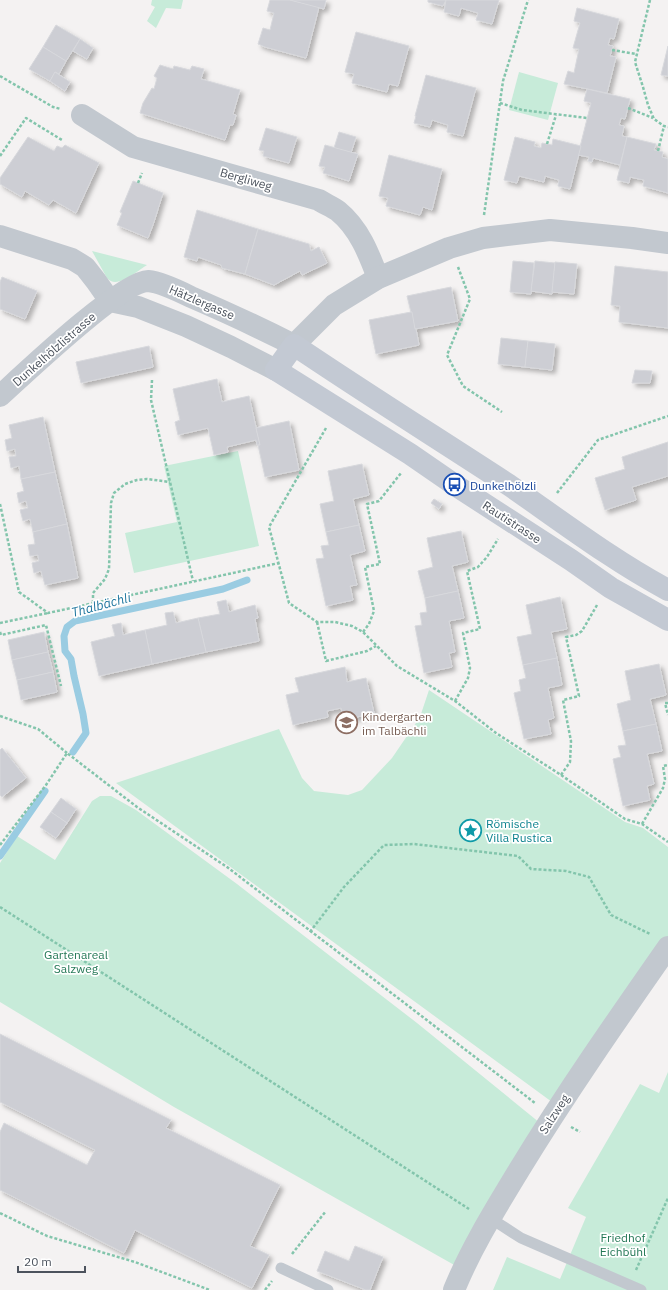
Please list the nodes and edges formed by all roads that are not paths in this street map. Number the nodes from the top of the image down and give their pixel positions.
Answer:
1 (82, 115) dead end
2 (0, 236) edge
3 (668, 243) edge
4 (378, 278) junction
5 (110, 302) junction
6 (294, 345) junction
7 (276, 370) junction
8 (0, 396) edge
9 (668, 590) edge
10 (668, 620) edge
11 (661, 942) edge
12 (489, 1219) junction
13 (281, 1268) road end
14 (328, 1290) edge
15 (454, 1290) edge
16 (641, 1290) edge

1 - 4 street, Bergliweg
2 - 5 street
3 - 4 street
4 - 6 street
5 - 6 street, Hätzlergasse
5 - 7 street
5 - 8 street, Dunkelhölzlistrasse
6 - 7 street
6 - 9 street
7 - 10 street, Rautistrasse
11 - 12 street, Salzweg
12 - 15 street, Salzweg
12 - 16 lane
13 - 14 lane

